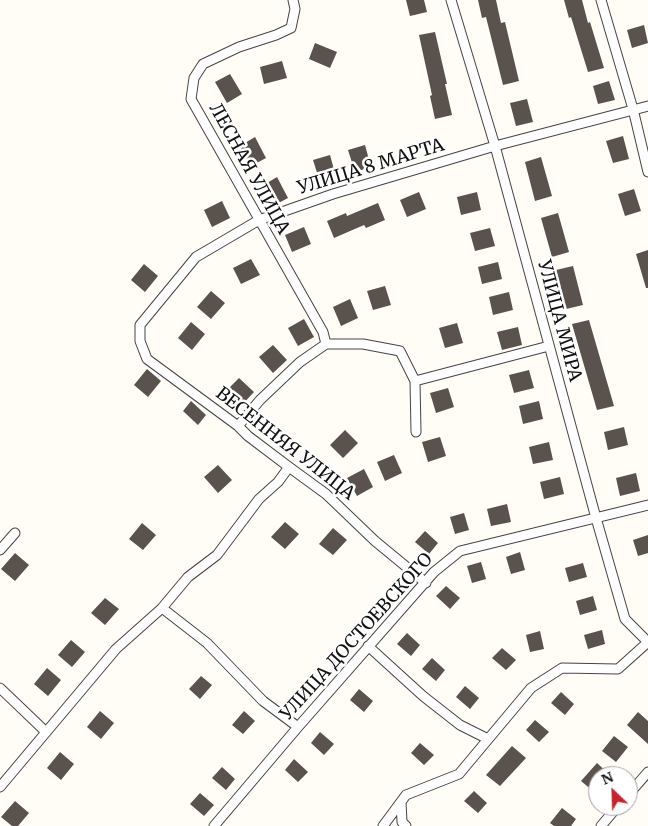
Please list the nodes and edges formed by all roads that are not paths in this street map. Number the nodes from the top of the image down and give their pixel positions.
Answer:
1 (293, 0) edge
2 (451, 0) edge
3 (601, 0) edge
4 (648, 106) edge
5 (633, 109) junction
6 (495, 146) junction
7 (648, 172) edge
8 (259, 220) junction
9 (140, 325) joint
10 (326, 344) junction
11 (550, 346) junction
12 (415, 381) junction
13 (238, 426) junction
14 (416, 432) dead end
15 (288, 467) junction
16 (648, 505) edge
17 (596, 518) junction
18 (15, 533) dead end
19 (0, 550) edge
20 (426, 582) junction
21 (162, 608) junction
22 (648, 642) edge
23 (368, 646) junction
24 (0, 688) edge
25 (298, 727) junction
26 (46, 732) junction
27 (488, 738) junction
28 (648, 772) edge
29 (638, 784) edge
30 (0, 787) edge
31 (401, 802) junction
32 (610, 816) edge
33 (214, 826) edge
34 (383, 826) edge
35 (406, 826) edge
36 (601, 826) edge

1 - 8 street, ЛЕСНАЯ УЛИЦА
2 - 6 street, УЛИЦА МИРА
3 - 5 street
4 - 5 street, УЛИЦА 8 МАРТА
5 - 6 street, УЛИЦА 8 МАРТА
5 - 7 street
6 - 8 street, УЛИЦА 8 МАРТА
6 - 11 street, УЛИЦА МИРА
8 - 9 street, УЛИЦА 8 МАРТА
8 - 10 street, ЛЕСНАЯ УЛИЦА
9 - 13 street, ВЕСЕННЯЯ УЛИЦА
10 - 12 street
10 - 13 street
11 - 12 street
11 - 17 street, УЛИЦА МИРА
12 - 14 street
13 - 15 street, ВЕСЕННЯЯ УЛИЦА
15 - 20 street, ВЕСЕННЯЯ УЛИЦА
15 - 21 street
16 - 17 street, УЛИЦА ДОСТОЕВСКОГО
17 - 20 street, УЛИЦА ДОСТОЕВСКОГО
17 - 22 street, УЛИЦА МИРА
18 - 19 street
20 - 23 street, УЛИЦА ДОСТОЕВСКОГО
21 - 25 street
21 - 26 street
22 - 27 street
23 - 25 street, УЛИЦА ДОСТОЕВСКОГО
23 - 27 street
24 - 26 street
25 - 33 street, УЛИЦА ДОСТОЕВСКОГО
26 - 30 street
27 - 31 street
28 - 29 street
31 - 34 street
31 - 35 street
32 - 36 street

